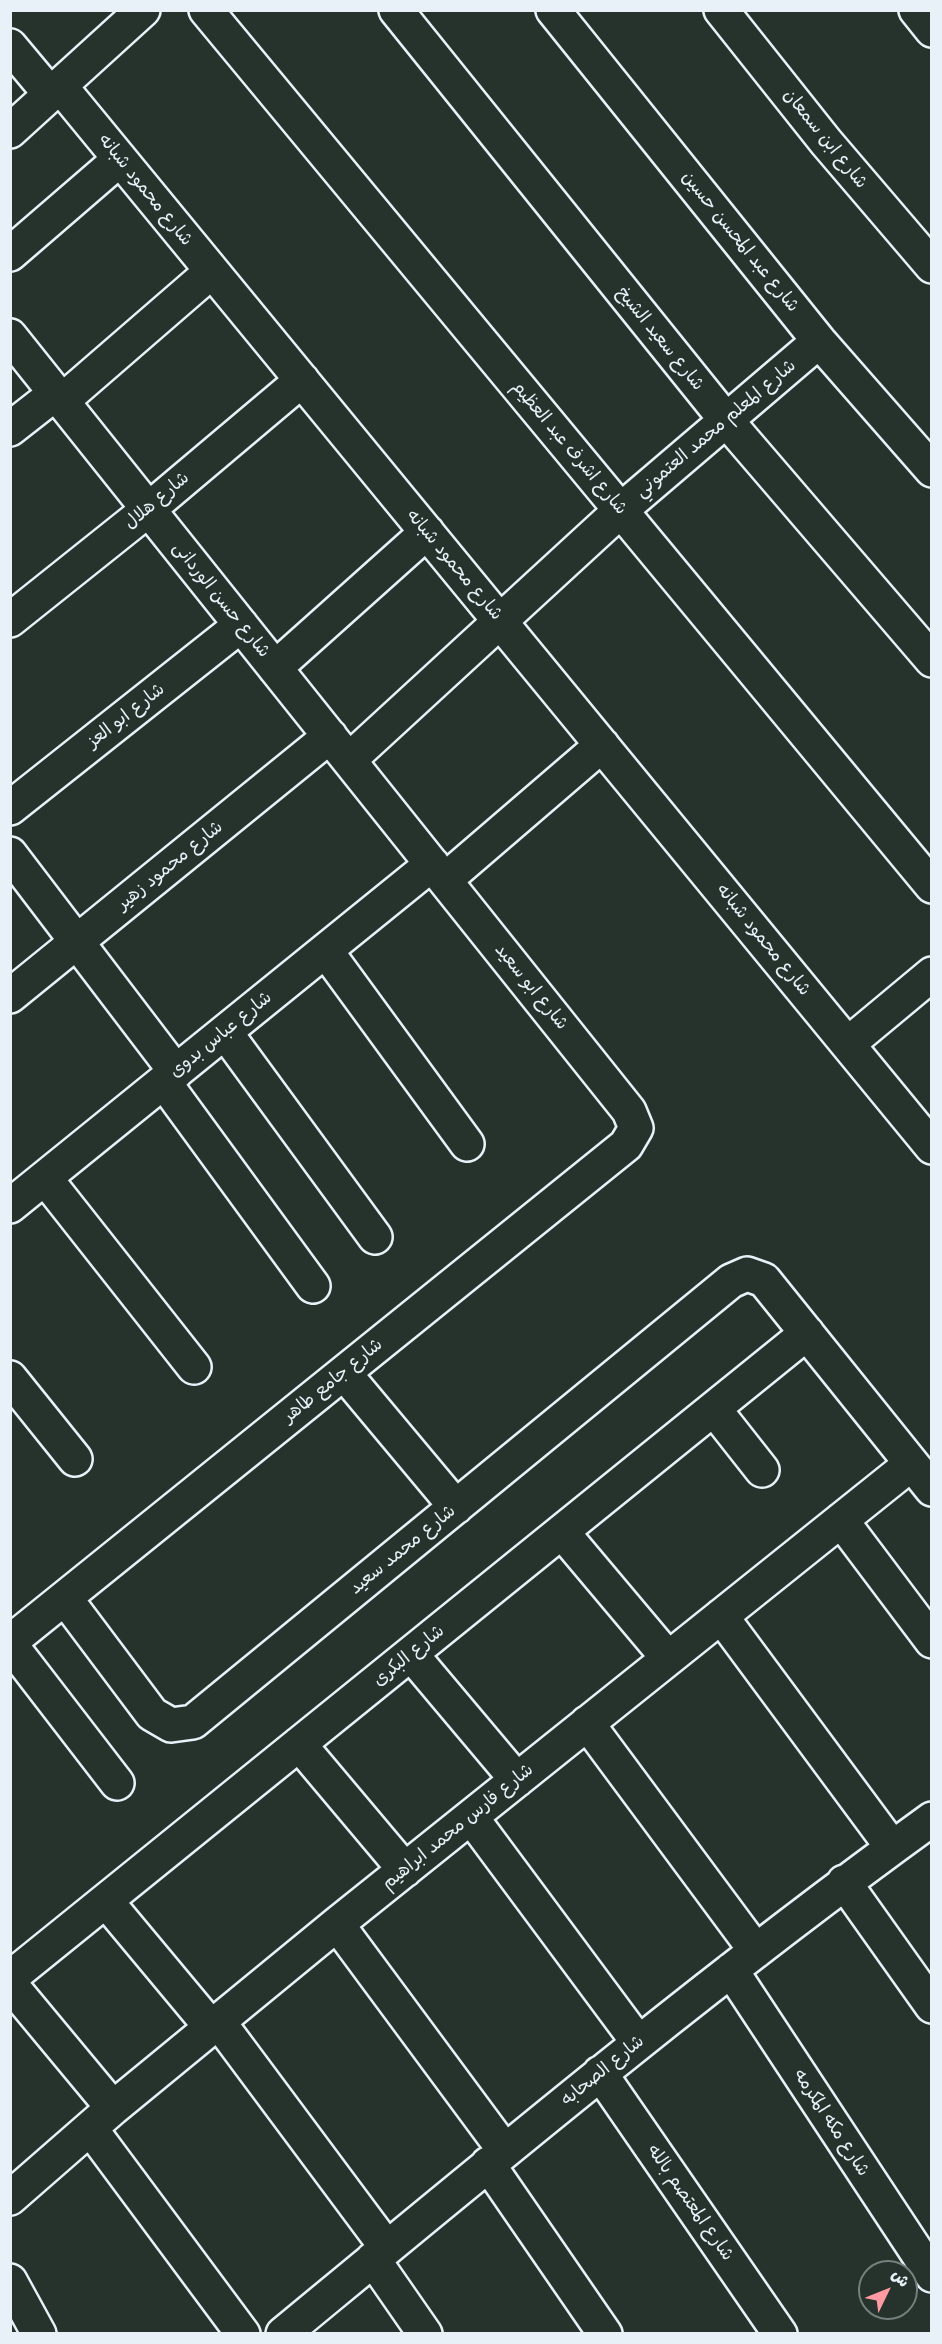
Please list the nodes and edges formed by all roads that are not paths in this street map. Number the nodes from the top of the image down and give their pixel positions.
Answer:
1 (143, 10) edge
2 (206, 10) edge
3 (396, 10) edge
4 (553, 10) edge
5 (721, 10) edge
6 (916, 10) edge
7 (932, 30) edge
8 (10, 46) edge
9 (55, 90) junction
10 (10, 131) edge
11 (120, 159) junction
12 (10, 254) edge
13 (932, 266) edge
14 (212, 271) junction
15 (10, 336) edge
16 (819, 341) junction
17 (302, 380) junction
18 (59, 397) junction
19 (726, 420) junction
20 (10, 429) edge
21 (932, 470) edge
22 (148, 509) junction
23 (621, 510) junction
24 (427, 532) junction
25 (10, 620) edge
26 (500, 621) junction
27 (241, 625) junction
28 (932, 660) edge
29 (275, 668) junction
30 (602, 744) junction
31 (339, 748) junction
32 (10, 808) edge
33 (10, 854) edge
34 (439, 872) junction
35 (932, 885) edge
36 (77, 942) junction
37 (326, 951) junction
38 (932, 974) edge
39 (10, 996) edge
40 (225, 1032) junction
41 (848, 1044) junction
42 (170, 1077) junction
43 (629, 1111) joint
44 (467, 1144) dead end
45 (932, 1147) edge
46 (22, 1190) edge
47 (375, 1237) dead end
48 (313, 1286) dead end
49 (807, 1333) junction
50 (194, 1367) dead end
51 (344, 1372) junction
52 (10, 1378) edge
53 (714, 1409) junction
54 (75, 1459) dead end
55 (911, 1464) junction
56 (762, 1470) dead end
57 (932, 1489) edge
58 (456, 1507) junction
59 (841, 1520) junction
60 (562, 1532) junction
61 (65, 1598) junction
62 (721, 1616) junction
63 (932, 1641) edge
64 (10, 1643) edge
65 (411, 1654) junction
66 (668, 1658) junction
67 (587, 1723) junction
68 (299, 1744) junction
69 (517, 1780) junction
70 (117, 1783) dead end
71 (471, 1817) junction
72 (932, 1818) edge
73 (892, 1847) junction
74 (405, 1870) junction
75 (844, 1882) junction
76 (106, 1901) junction
77 (337, 1924) junction
78 (743, 1961) junction
79 (10, 1978) edge
80 (10, 1984) edge
81 (932, 2006) edge
82 (215, 2024) junction
83 (638, 2042) junction
84 (600, 2073) junction
85 (101, 2118) junction
86 (497, 2158) junction
87 (10, 2198) edge
88 (380, 2254) junction
89 (932, 2275) edge
90 (10, 2281) edge
91 (39, 2334) edge
92 (243, 2334) edge
93 (283, 2334) edge
94 (425, 2334) edge
95 (605, 2334) edge
96 (780, 2334) edge

1 - 9 street
2 - 23 street, شارع اشرف عبد العظيم
3 - 19 street, شارع سعيد الشيخ
4 - 16 street, شارع عبد المحسن حسين
5 - 13 street, شارع ابن سمعان
6 - 7 street
8 - 9 street, شارع محمود شبانه
9 - 10 street
9 - 11 street, شارع محمود شبانه
11 - 12 street
11 - 14 street, شارع محمود شبانه
14 - 17 street, شارع محمود شبانه
14 - 18 street
15 - 18 street, شارع حسن الوردانى
16 - 19 street, شارع المعلم محمد العتموني
16 - 21 street, شارع عبد المحسن حسين
17 - 22 street, شارع هلال
17 - 24 street, شارع محمود شبانه
18 - 20 street
18 - 22 street, شارع حسن الوردانى
19 - 23 street, شارع المعلم محمد العتموني
19 - 28 street, شارع سعيد الشيخ
22 - 25 street, شارع هلال
22 - 27 street, شارع حسن الوردانى
23 - 26 street, شارع المعلم محمد العتموني
23 - 35 street, شارع اشرف عبد العظيم
24 - 26 street, شارع محمود شبانه
24 - 29 street
26 - 30 street, شارع محمود شبانه
26 - 31 street, شارع المعلم محمد العتموني
27 - 29 street, شارع حسن الوردانى
27 - 32 street, شارع ابو العز
29 - 31 street, شارع حسن الوردانى
30 - 34 street, شارع عباس بدوى
30 - 41 street, شارع محمود شبانه
31 - 34 street, شارع حسن الوردانى
31 - 36 street, شارع محمود زهير
33 - 36 street
34 - 37 street, شارع عباس بدوى
34 - 43 street, شارع ابو سعيد
36 - 39 street, شارع محمود زهير
36 - 42 street
37 - 40 street, شارع عباس بدوى
37 - 44 street
38 - 41 street
40 - 42 street, شارع عباس بدوى
40 - 47 street
41 - 45 street, شارع محمود شبانه
42 - 46 street, شارع عباس بدوى
42 - 48 street
43 - 51 street, شارع جامع طاهر
46 - 50 street
49 - 53 street, شارع البكرى
49 - 55 street
49 - 58 street, شارع محمد سعيد
51 - 58 street
51 - 61 street, شارع جامع طاهر
52 - 54 street
53 - 56 street
53 - 60 street, شارع البكرى
55 - 57 street
55 - 59 street, شارع فارس محمد ابراهيم
58 - 61 street, شارع محمد سعيد
59 - 62 street, شارع فارس محمد ابراهيم
59 - 63 street
60 - 65 street, شارع البكرى
60 - 66 street
61 - 64 street, شارع جامع طاهر
62 - 66 street, شارع فارس محمد ابراهيم
62 - 73 street
64 - 70 street
65 - 68 street, شارع البكرى
65 - 69 street
66 - 67 street, شارع فارس محمد ابراهيم
67 - 69 street, شارع فارس محمد ابراهيم
67 - 78 street, شارع مكه المكرمه
68 - 74 street
68 - 76 street, شارع البكرى
69 - 71 street, شارع فارس محمد ابراهيم
71 - 74 street, شارع فارس محمد ابراهيم
71 - 83 street
72 - 73 street, شارع الصحابه
73 - 75 street, شارع الصحابه
74 - 77 street, شارع فارس محمد ابراهيم
75 - 78 street, شارع الصحابه
75 - 81 street
76 - 79 street, شارع البكرى
76 - 82 street
77 - 82 street, شارع فارس محمد ابراهيم
77 - 86 street
78 - 83 street, شارع الصحابه
78 - 89 street, شارع مكه المكرمه
80 - 85 street
82 - 85 street, شارع فارس محمد ابراهيم
82 - 88 street
83 - 84 street, شارع الصحابه
84 - 86 street, شارع الصحابه
84 - 96 street, شارع المعتصم بالله
85 - 87 street, شارع فارس محمد ابراهيم
85 - 92 street
86 - 88 street, شارع الصحابه
86 - 95 street
88 - 93 street, شارع الصحابه
88 - 94 street
90 - 91 street

